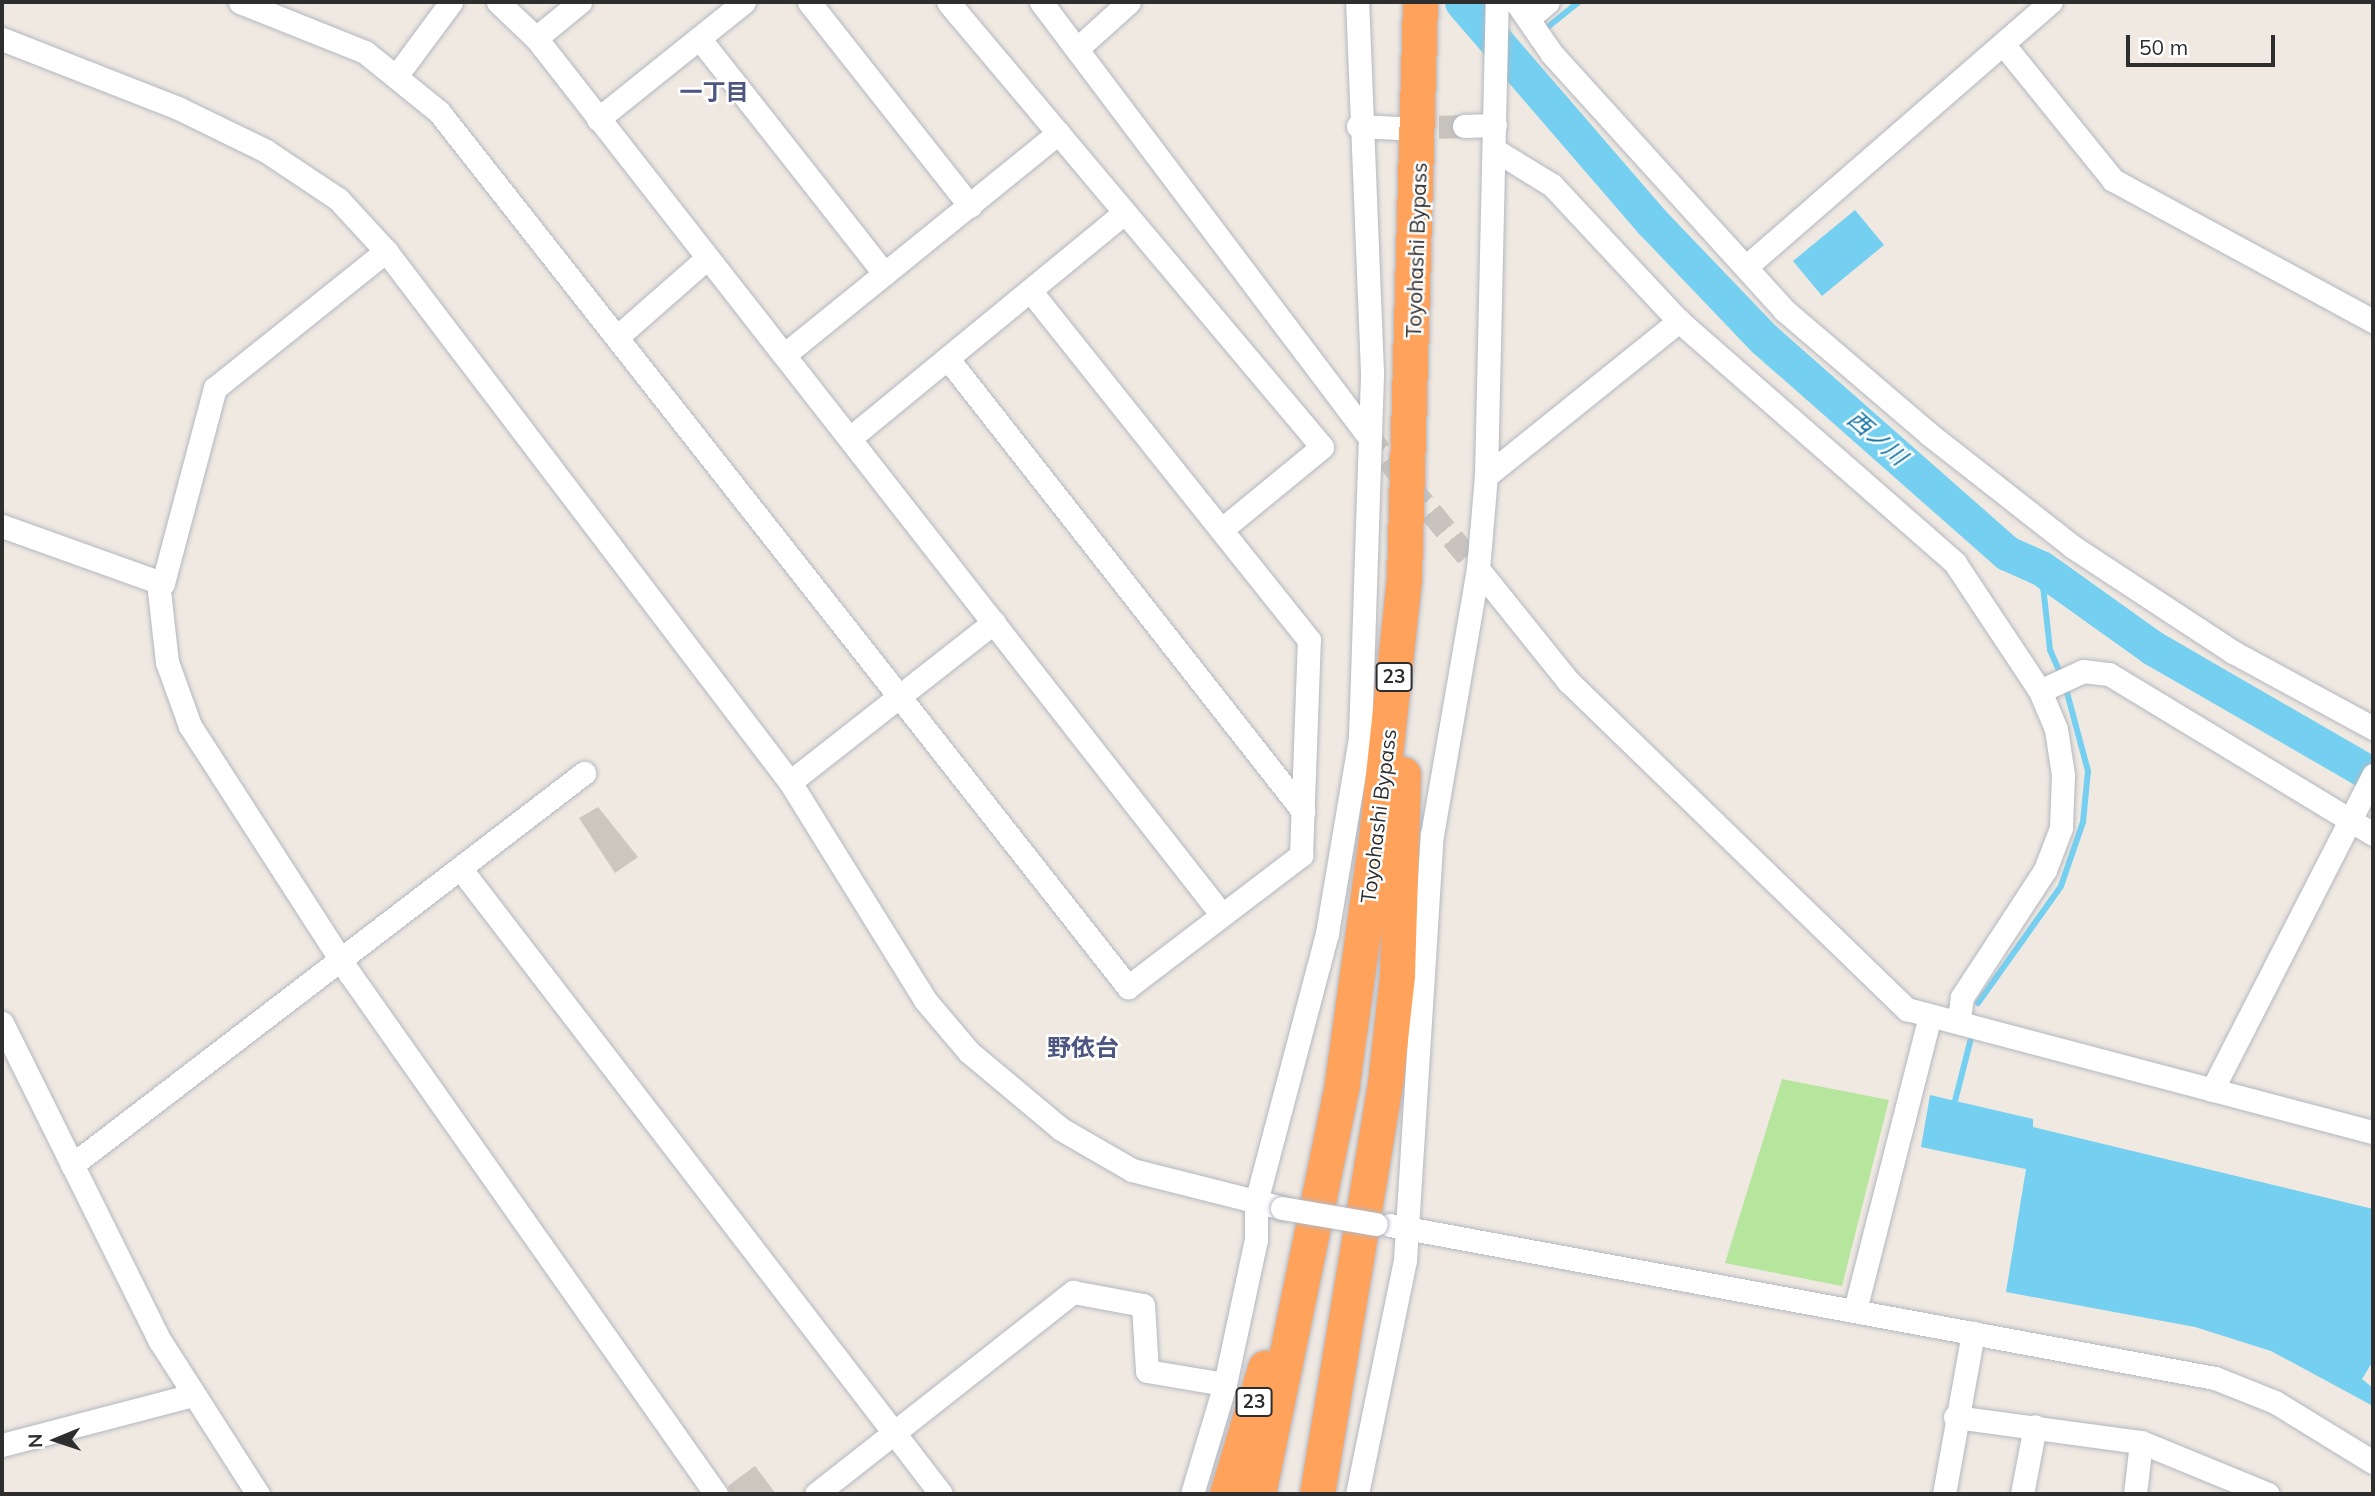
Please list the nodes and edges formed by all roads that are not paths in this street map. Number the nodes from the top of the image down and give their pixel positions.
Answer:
1 (240, 2) edge
2 (451, 2) edge
3 (498, 2) edge
4 (580, 2) edge
5 (744, 2) edge
6 (809, 2) edge
7 (948, 2) edge
8 (1041, 2) edge
9 (1129, 2) edge
10 (1357, 2) edge
11 (1548, 2) edge
12 (2051, 2) edge
13 (1510, 7) edge
14 (1420, 16) edge
15 (536, 38) junction
16 (699, 38) junction
17 (2, 39) edge
18 (2004, 44) junction
19 (1079, 47) junction
20 (397, 75) junction
21 (598, 119) junction
22 (1495, 125) junction
23 (1358, 126) junction
24 (1464, 126) tunnel mouth
25 (1399, 128) tunnel mouth
26 (1058, 133) junction
27 (1495, 150) junction
28 (970, 206) junction
29 (1124, 214) junction
30 (386, 251) junction
31 (707, 258) junction
32 (1748, 265) junction
33 (885, 274) junction
34 (1030, 291) junction
35 (1679, 321) junction
36 (2373, 321) edge
37 (617, 337) junction
38 (784, 355) junction
39 (948, 359) junction
40 (1366, 433) junction
41 (850, 438) junction
42 (1486, 476) junction
43 (2, 526) edge
44 (1222, 529) junction
45 (1478, 569) junction
46 (1404, 578) junction
47 (158, 582) junction
48 (994, 622) junction
49 (2040, 691) junction
50 (900, 699) junction
51 (2373, 728) edge
52 (584, 773) dead end
53 (2373, 775) edge
54 (790, 782) junction
55 (1303, 811) junction
56 (2352, 817) junction
57 (2373, 834) edge
58 (460, 868) junction
59 (1222, 915) junction
60 (341, 955) junction
61 (1930, 1016) junction
62 (1959, 1019) junction
63 (5, 1036) edge
64 (2212, 1090) junction
65 (2373, 1132) edge
66 (72, 1165) junction
67 (1256, 1202) junction
68 (1405, 1228) junction
69 (1856, 1310) junction
70 (1298, 1318) junction
71 (1973, 1333) junction
72 (1225, 1384) junction
73 (193, 1395) junction
74 (1955, 1417) junction
75 (2035, 1426) junction
76 (895, 1433) junction
77 (2141, 1443) junction
78 (2, 1444) edge
79 (2373, 1462) edge
80 (2256, 1491) edge
81 (258, 1494) edge
82 (716, 1494) edge
83 (816, 1494) edge
84 (941, 1494) edge
85 (1192, 1494) edge
86 (1227, 1494) edge
87 (1258, 1494) edge
88 (1317, 1494) edge
89 (1357, 1494) edge
90 (1944, 1494) edge
91 (2022, 1494) edge
92 (2135, 1494) edge

1 - 20 street
2 - 20 street
3 - 15 street
4 - 15 street
5 - 16 street
6 - 28 street
7 - 26 street
8 - 19 street
9 - 19 street
10 - 23 street
11 - 13 street
12 - 18 street
13 - 22 street
13 - 32 street
14 - 46 highway, Toyohashi Bypass / 23
15 - 21 street
16 - 21 street
16 - 33 street
17 - 30 street
18 - 32 street
18 - 36 street
19 - 40 street
20 - 37 street
21 - 31 street
22 - 24 street
22 - 27 street
23 - 25 street
23 - 40 street
26 - 28 street
26 - 29 street
27 - 35 street
27 - 42 street
28 - 33 street
29 - 34 street
29 - 44 street
30 - 47 street
30 - 54 street
31 - 37 street
31 - 38 street
32 - 51 street
33 - 38 street
34 - 39 street
34 - 44 street
35 - 42 street
35 - 49 street
37 - 50 street
38 - 41 street
39 - 41 street
39 - 55 street
40 - 67 street
41 - 48 street
42 - 45 street
43 - 47 street
44 - 55 street
45 - 61 street
45 - 68 street
46 - 70 highway, Toyohashi Bypass / 23
46 - 88 highway, 23
47 - 60 street
48 - 50 street
48 - 59 street
49 - 56 street
49 - 62 street
50 - 54 street
50 - 59 street
52 - 58 street
53 - 56 street
54 - 67 street
55 - 59 street
56 - 57 street
56 - 64 street
58 - 60 street
58 - 76 street
60 - 66 street
60 - 82 street
61 - 62 street
61 - 69 street
62 - 64 street
63 - 66 street
64 - 65 street
66 - 73 street
67 - 68 street, bridge
67 - 72 street
68 - 69 street
68 - 89 street
69 - 71 street
70 - 86 highway, 23
70 - 87 highway, Toyohashi Bypass / 23
71 - 74 street
71 - 79 street
72 - 76 street
72 - 85 street
73 - 78 street
73 - 81 street
74 - 75 street
74 - 90 street
75 - 77 street
75 - 91 street
76 - 83 street
76 - 84 street
77 - 80 street
77 - 92 street

